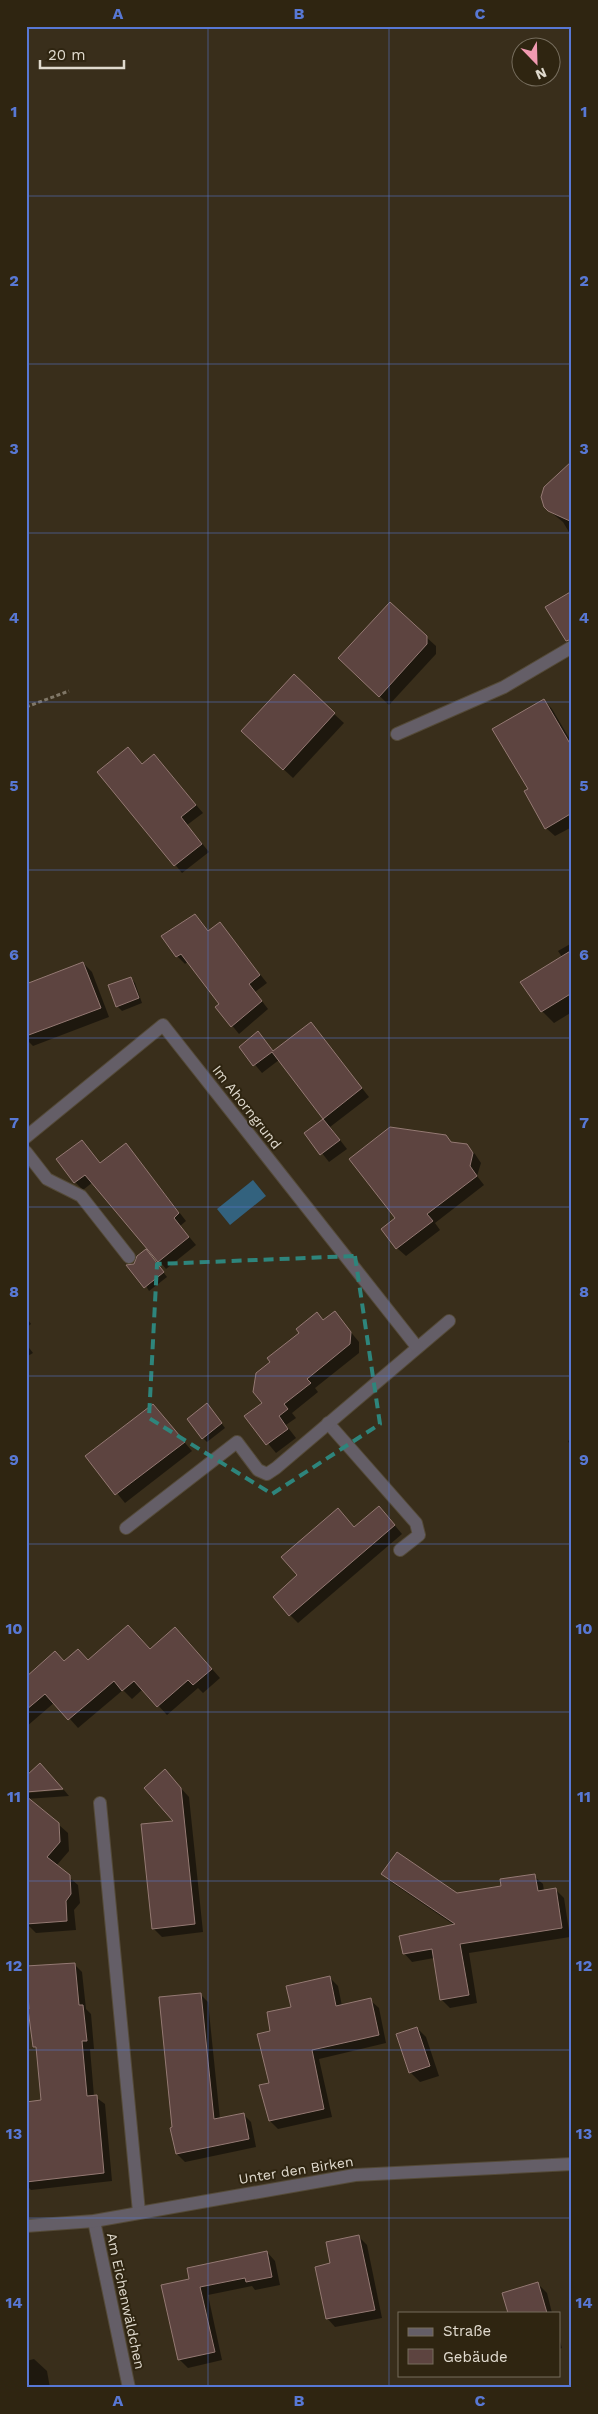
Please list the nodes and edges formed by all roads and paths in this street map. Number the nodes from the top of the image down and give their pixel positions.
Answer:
1 (572, 647) edge
2 (69, 691) dead end
3 (26, 707) edge
4 (397, 734) dead end
5 (26, 1136) edge
6 (26, 1152) edge
7 (129, 1257) dead end
8 (448, 1321) dead end
9 (417, 1347) junction
10 (328, 1423) junction
11 (126, 1528) dead end
12 (400, 1550) dead end
13 (100, 1803) dead end
14 (572, 2164) edge
15 (139, 2212) junction
16 (94, 2221) junction
17 (26, 2226) edge
18 (129, 2388) edge

1 - 4 street
2 - 3 path
5 - 9 street, Im Ahorngrund
6 - 7 street
8 - 9 street
9 - 10 street
10 - 11 street
10 - 12 street
13 - 15 street
14 - 15 street, Unter den Birken
15 - 16 street, Unter den Birken
16 - 17 street, Unter den Birken
16 - 18 street, Am Eichenwäldchen

